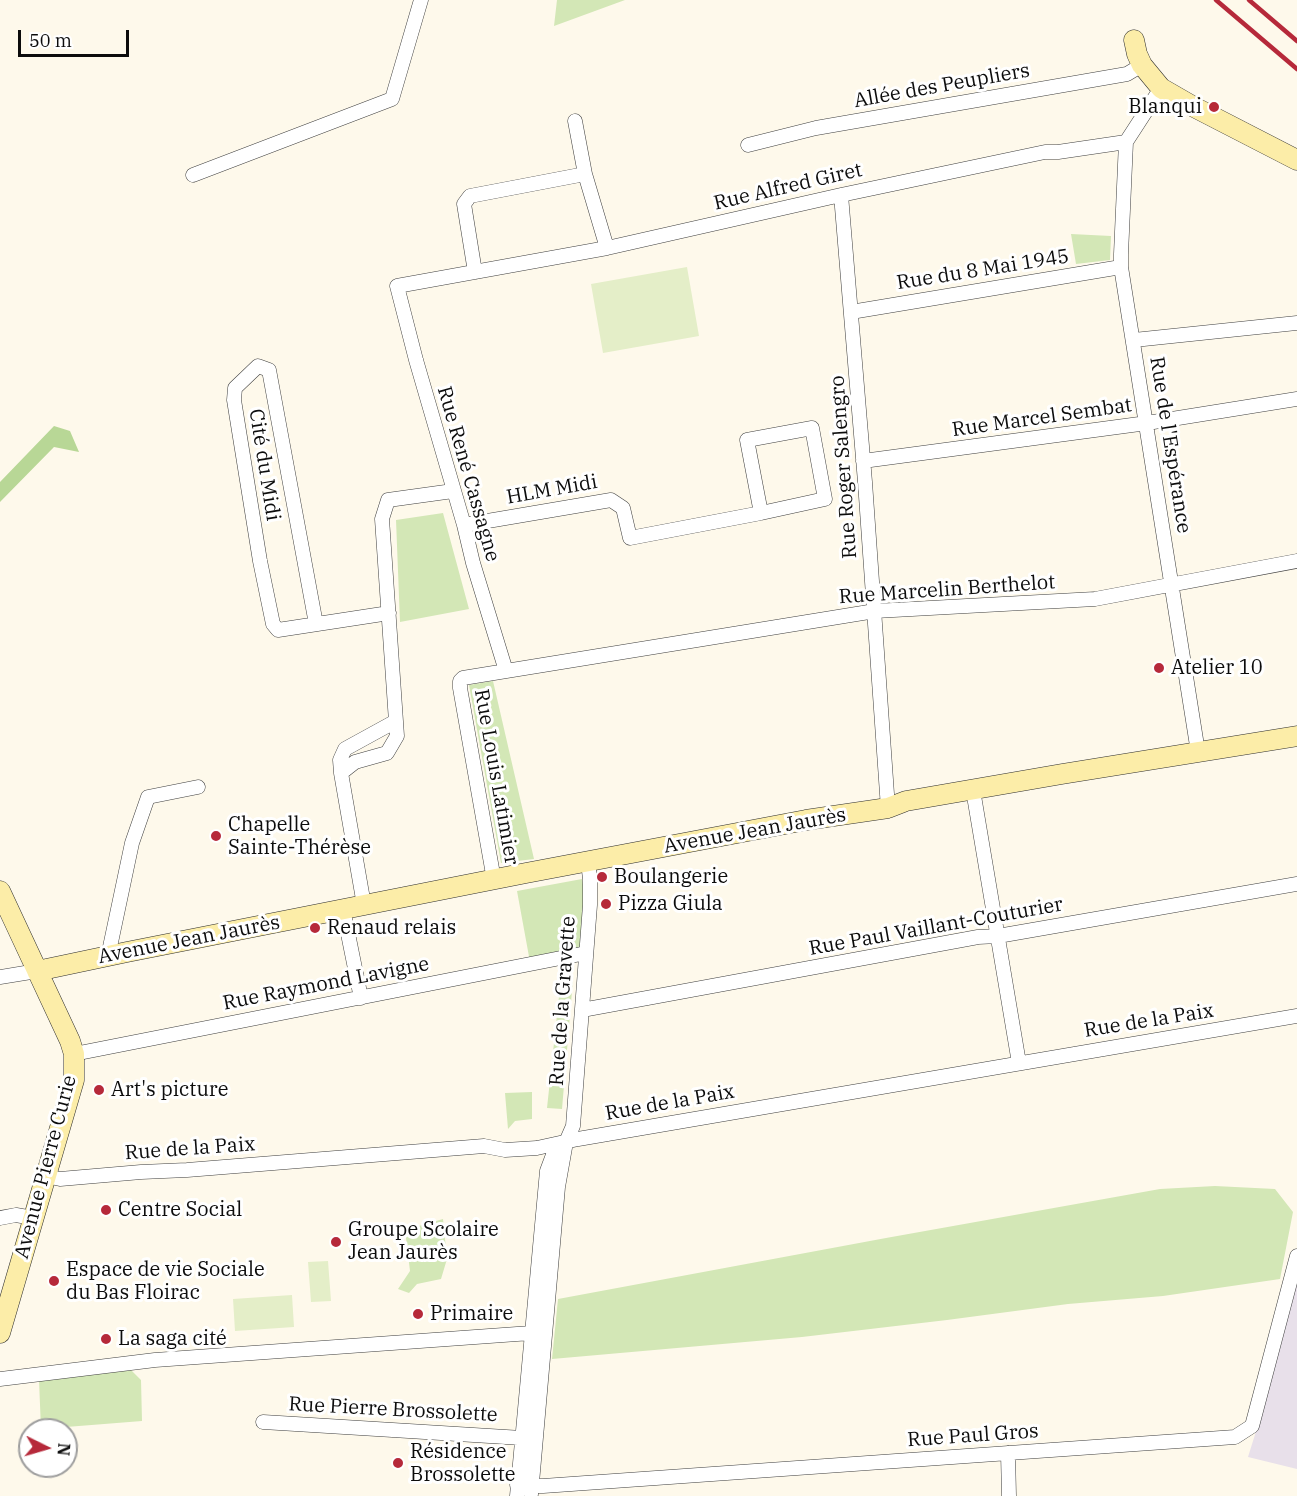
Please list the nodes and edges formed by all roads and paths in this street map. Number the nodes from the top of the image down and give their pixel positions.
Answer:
1 (421, 0) edge
2 (1134, 40) dead end
3 (1142, 65) junction
4 (1161, 88) junction
5 (575, 121) dead end
6 (1126, 142) junction
7 (748, 145) dead end
8 (1297, 160) edge
9 (585, 174) junction
10 (193, 175) dead end
11 (841, 195) junction
12 (607, 248) junction
13 (1121, 267) junction
14 (476, 272) junction
15 (397, 286) joint
16 (851, 312) junction
17 (1297, 323) edge
18 (1134, 340) junction
19 (1297, 399) edge
20 (1147, 423) junction
21 (863, 461) junction
22 (453, 491) junction
23 (761, 513) junction
24 (464, 525) junction
25 (1297, 561) edge
26 (1172, 584) junction
27 (874, 611) junction
28 (388, 613) junction
29 (316, 624) junction
30 (506, 671) junction
31 (460, 681) joint
32 (396, 721) junction
33 (1297, 736) edge
34 (1198, 752) junction
35 (341, 773) junction
36 (198, 787) dead end
37 (972, 790) junction
38 (888, 808) junction
39 (588, 862) junction
40 (494, 880) junction
41 (1297, 884) edge
42 (0, 891) edge
43 (364, 905) junction
44 (344, 909) junction
45 (999, 936) junction
46 (586, 953) junction
47 (111, 955) junction
48 (37, 971) junction
49 (0, 977) edge
50 (361, 998) junction
51 (582, 1010) junction
52 (1297, 1016) edge
53 (74, 1054) junction
54 (1019, 1062) junction
55 (566, 1142) junction
56 (45, 1176) junction
57 (0, 1218) edge
58 (33, 1218) junction
59 (1297, 1256) edge
60 (538, 1332) junction
61 (0, 1333) edge
62 (0, 1379) edge
63 (263, 1422) dead end
64 (522, 1438) junction
65 (1008, 1453) junction
66 (524, 1491) edge
67 (1009, 1496) edge

1 - 10 street
2 - 3 street
3 - 4 street
3 - 7 street, Allée des Peupliers
4 - 6 street
4 - 8 street
5 - 9 street
6 - 11 street, Rue Alfred Giret
6 - 13 street, Rue de l'Espérance
9 - 12 street
9 - 14 street
11 - 12 street, Rue Alfred Giret
11 - 16 street, Rue Roger Salengro
12 - 14 street, Rue Alfred Giret
13 - 16 street, Rue du 8 Mai 1945
13 - 18 street, Rue de l'Espérance
14 - 15 street, Rue Alfred Giret
15 - 22 street, Rue René Cassagne
16 - 21 street, Rue Roger Salengro
17 - 18 street
18 - 20 street, Rue de l'Espérance
19 - 20 street, Rue Marcel Sembat
20 - 21 street, Rue Marcel Sembat
20 - 26 street, Rue de l'Espérance
21 - 27 street, Rue Roger Salengro
22 - 24 street, Rue René Cassagne
22 - 28 street
23 - 23 street, HLM Midi
23 - 24 street, HLM Midi
24 - 30 street, Rue René Cassagne
25 - 26 street, Rue Marcelin Berthelot
26 - 27 street, Rue Marcelin Berthelot
26 - 34 street, Rue de l'Espérance
27 - 30 street, Rue Marcelin Berthelot
27 - 38 street, Rue Roger Salengro
28 - 29 street, Cité du Midi
28 - 32 street
29 - 29 street, Cité du Midi
30 - 31 street, Rue Marcelin Berthelot
31 - 40 street, Rue Louis Latimier
32 - 35 street
32 - 35 street
33 - 34 street, Avenue Jean Jaurès
34 - 37 street, Avenue Jean Jaurès
35 - 43 street
36 - 47 street
37 - 38 street, Avenue Jean Jaurès
37 - 45 street
38 - 39 street, Avenue Jean Jaurès
39 - 40 street, Avenue Jean Jaurès
39 - 46 street, Rue de la Gravette
40 - 43 street, Avenue Jean Jaurès
41 - 45 street, Rue Paul Vaillant-Couturier
42 - 48 street, Avenue Pierre Curie
43 - 44 street, Avenue Jean Jaurès
44 - 47 street, Avenue Jean Jaurès
44 - 50 street
45 - 51 street, Rue Paul Vaillant-Couturier
45 - 54 street
46 - 50 street, Rue Raymond Lavigne
46 - 51 street, Rue de la Gravette
47 - 48 street, Avenue Jean Jaurès
48 - 49 street
48 - 53 street, Avenue Pierre Curie
50 - 53 street, Rue Raymond Lavigne
51 - 55 street, Rue de la Gravette
52 - 54 street, Rue de la Paix
53 - 56 street, Avenue Pierre Curie
54 - 55 street, Rue de la Paix
55 - 56 street, Rue de la Paix
55 - 60 street
56 - 58 street, Avenue Pierre Curie
57 - 58 street
58 - 61 street, Avenue Pierre Curie
59 - 65 street, Rue Paul Gros
60 - 62 street
60 - 64 street
60 - 66 street
63 - 64 street, Rue Pierre Brossolette
64 - 66 street
65 - 66 street, Rue Paul Gros
65 - 67 street

